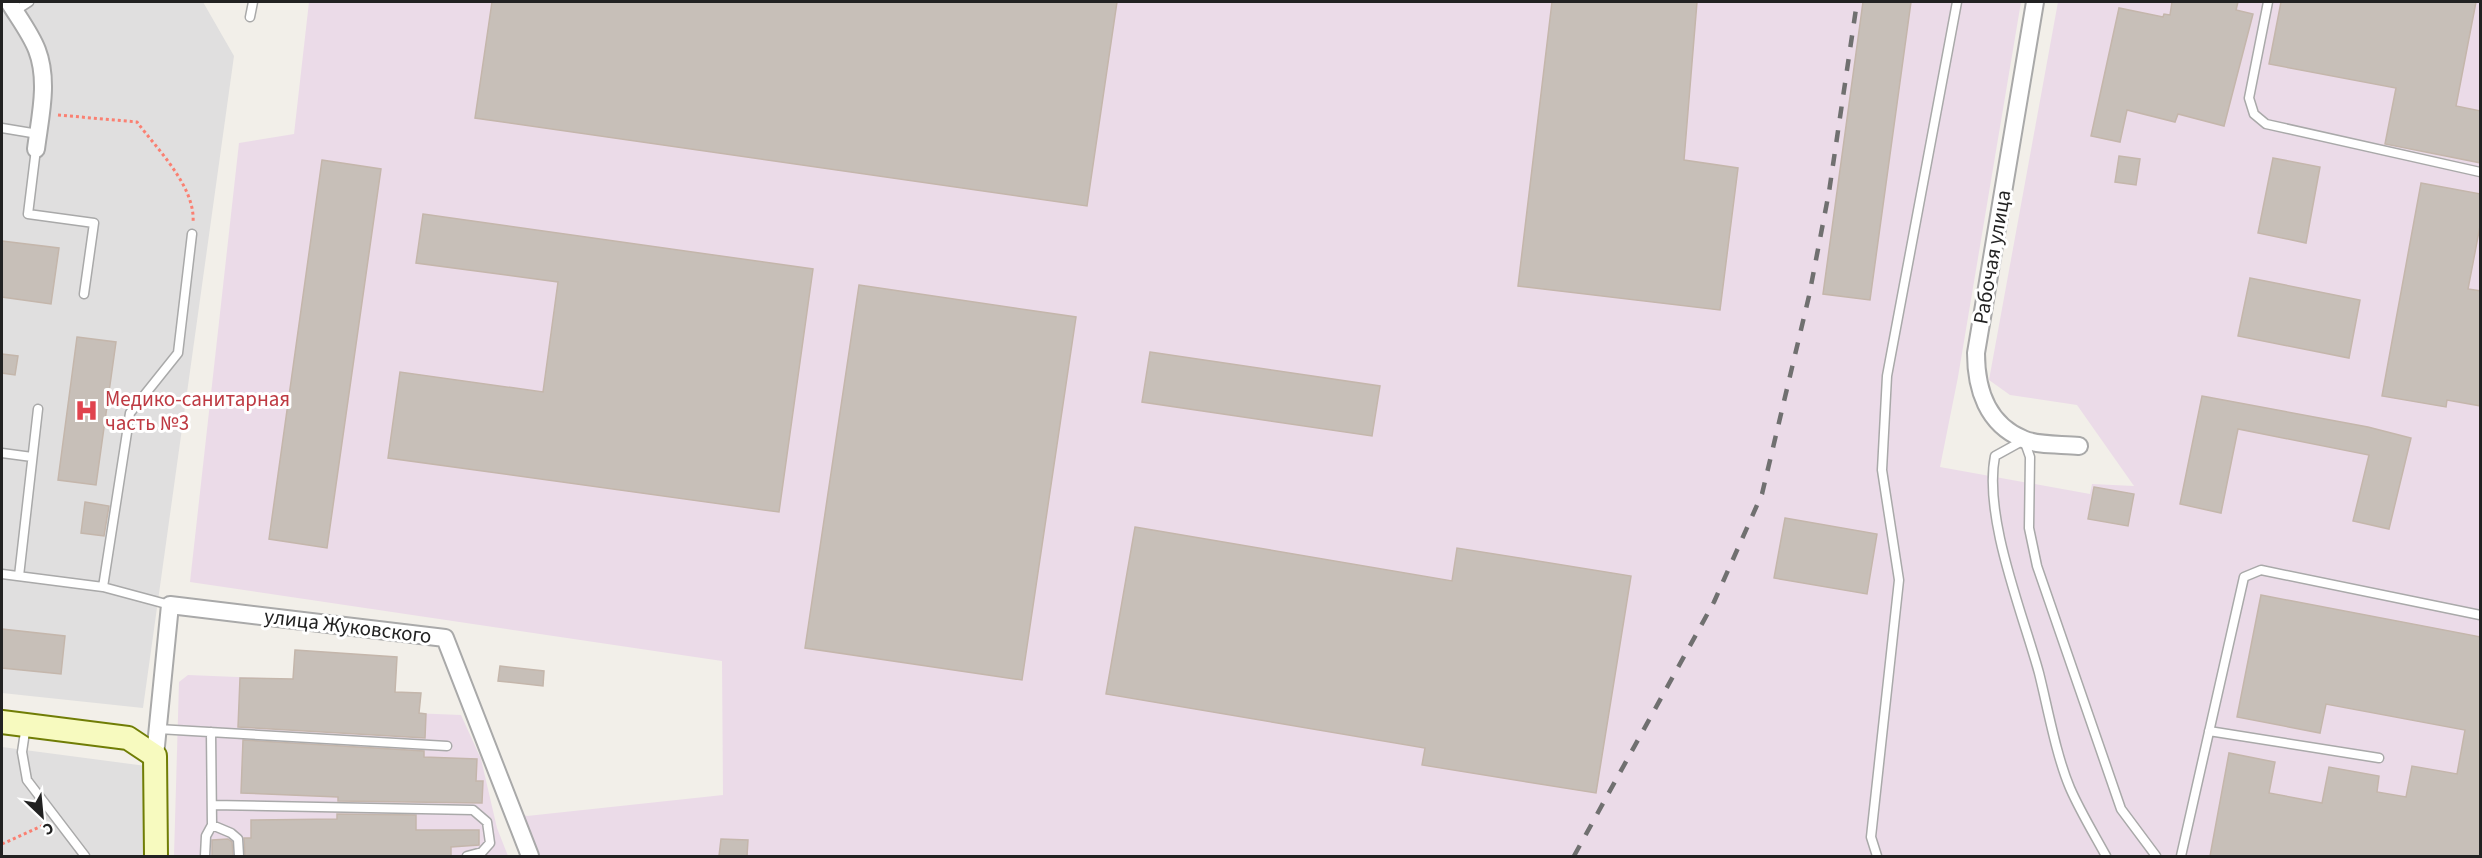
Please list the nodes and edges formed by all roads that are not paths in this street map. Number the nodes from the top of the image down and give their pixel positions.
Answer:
1 (29, 2) edge
2 (253, 2) edge
3 (1957, 2) edge
4 (2035, 2) edge
5 (2268, 2) edge
6 (12, 6) edge
7 (250, 17) dead end
8 (2, 128) edge
9 (37, 141) junction
10 (2481, 172) edge
11 (192, 234) road end
12 (84, 294) dead end
13 (38, 409) dead end
14 (2024, 440) junction
15 (2079, 446) dead end
16 (2, 453) edge
17 (32, 457) junction
18 (2, 574) edge
19 (19, 576) junction
20 (103, 587) junction
21 (170, 605) junction
22 (2481, 615) edge
23 (2, 722) edge
24 (27, 725) junction
25 (158, 729) junction
26 (2209, 731) junction
27 (211, 732) junction
28 (447, 746) dead end
29 (155, 756) junction
30 (2379, 758) dead end
31 (212, 805) junction
32 (212, 825) junction
33 (85, 856) edge
34 (156, 856) edge
35 (205, 856) edge
36 (239, 856) edge
37 (467, 856) edge
38 (530, 856) edge
39 (1876, 856) edge
40 (2106, 856) edge
41 (2156, 856) edge
42 (2181, 856) edge

1 - 6 lane
2 - 7 lane
3 - 39 lane
4 - 14 street, Рабочая улица
5 - 10 lane
6 - 9 street
8 - 9 lane
9 - 12 lane
11 - 20 lane
13 - 17 lane
14 - 15 street, Рабочая улица
14 - 40 lane
14 - 41 lane
16 - 17 lane
17 - 19 lane
18 - 19 lane
19 - 20 lane
20 - 21 lane
21 - 25 street
21 - 38 street, улица Жуковского
22 - 26 lane
23 - 24 street
24 - 29 street
24 - 33 lane
25 - 27 lane
25 - 29 street
26 - 30 lane
26 - 42 lane
27 - 28 lane
27 - 31 lane
29 - 34 street
31 - 32 lane
31 - 37 lane
32 - 35 lane
32 - 36 lane

